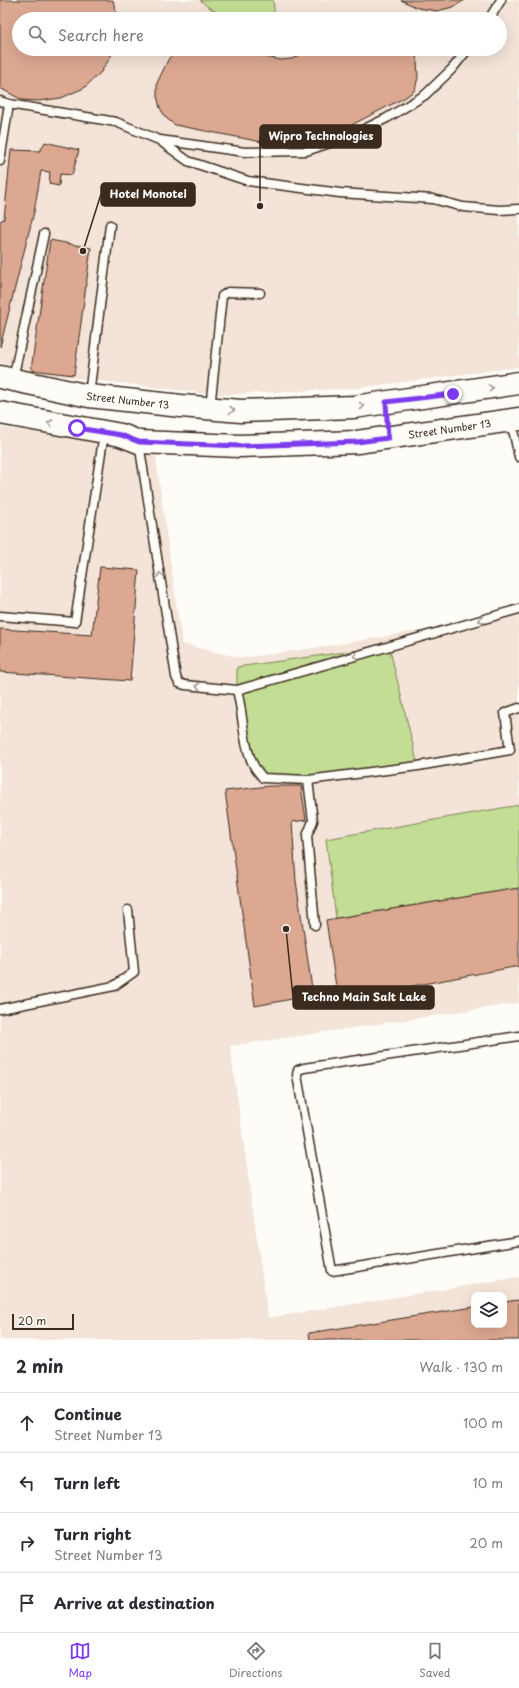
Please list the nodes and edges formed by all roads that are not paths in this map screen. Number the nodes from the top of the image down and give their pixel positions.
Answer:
1 (501, 0) edge
2 (493, 12) edge
3 (462, 56) edge
4 (0, 101) edge
5 (9, 104) junction
6 (159, 140) junction
7 (0, 161) edge
8 (519, 209) edge
9 (110, 225) dead end
10 (44, 234) dead end
11 (260, 293) dead end
12 (7, 378) edge
13 (519, 383) edge
14 (89, 396) junction
15 (386, 402) junction
16 (210, 408) junction
17 (0, 413) edge
18 (515, 420) edge
19 (104, 432) junction
20 (388, 438) junction
21 (139, 442) junction
22 (519, 457) edge
23 (519, 610) edge
24 (0, 616) edge
25 (237, 690) junction
26 (519, 708) edge
27 (308, 780) junction
28 (128, 910) dead end
29 (315, 925) dead end
30 (0, 1009) edge
31 (519, 1036) edge
32 (519, 1241) edge

1 - 2 lane
3 - 6 lane
4 - 5 lane
5 - 6 lane
5 - 7 lane
6 - 8 lane
9 - 14 lane
10 - 12 lane
11 - 16 lane
12 - 14 main road, Street Number 13
15 -> 13 main road, Street Number 13
14 - 16 main road, Street Number 13
16 -> 15 main road, Street Number 13
15 - 20 main road
19 -> 17 main road, Street Number 13
18 - 20 main road, Street Number 13
18 - 22 lane
19 - 21 main road, Street Number 13
19 - 24 lane
20 - 21 main road, Street Number 13
25 -> 21 lane
23 -> 25 lane
25 - 27 lane
26 - 27 lane
27 - 29 lane
28 - 30 lane
31 - 32 lane

